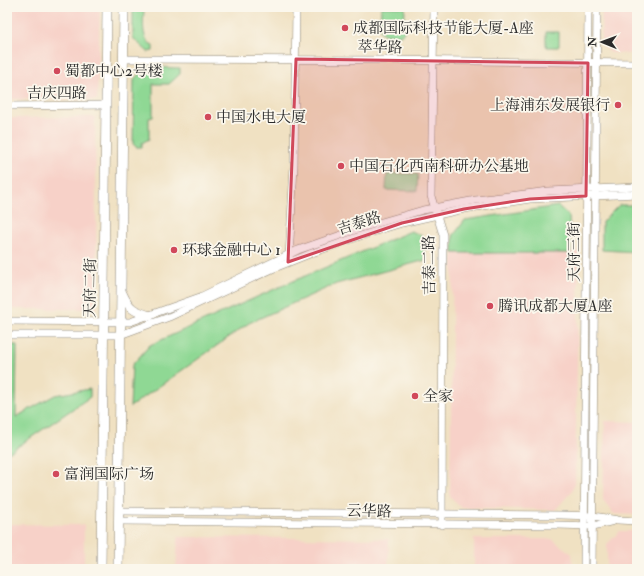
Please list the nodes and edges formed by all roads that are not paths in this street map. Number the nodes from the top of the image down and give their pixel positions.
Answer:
1 (107, 7) edge
2 (124, 7) edge
3 (296, 7) edge
4 (434, 7) edge
5 (588, 7) edge
6 (597, 7) edge
7 (123, 59) junction
8 (296, 59) junction
9 (433, 61) junction
10 (588, 63) junction
11 (597, 63) junction
12 (637, 63) edge
13 (106, 105) junction
14 (7, 106) edge
15 (637, 187) edge
16 (595, 192) junction
17 (586, 193) junction
18 (637, 194) edge
19 (435, 208) junction
20 (438, 216) junction
21 (289, 254) junction
22 (288, 262) junction
23 (121, 279) junction
24 (150, 316) junction
25 (7, 321) edge
26 (104, 322) junction
27 (121, 323) junction
28 (7, 335) edge
29 (104, 335) junction
30 (120, 335) junction
31 (119, 511) junction
32 (442, 515) junction
33 (585, 516) junction
34 (593, 516) junction
35 (618, 520) junction
36 (119, 521) junction
37 (637, 521) edge
38 (442, 525) junction
39 (584, 526) junction
40 (593, 526) junction
41 (101, 569) edge
42 (118, 569) edge
43 (584, 569) edge
44 (592, 569) edge

1 - 13 main road, 天府二街
2 - 7 main road, 天府二街
3 - 8 street
4 - 9 street, 吉泰二路
5 - 10 street, 天府三街
6 - 11 street, 天府三街
7 - 8 street, 萃华路
7 - 23 main road, 天府二街
8 - 9 street, 萃华路
8 - 21 street
9 - 10 street, 萃华路
9 - 19 street, 吉泰二路
10 - 11 street, 萃华路
10 - 17 street, 天府三街
11 - 12 street, 萃华路
11 - 16 street, 天府三街
13 - 14 street, 吉庆四路
13 - 26 main road, 天府二街
15 - 16 street, 吉泰路
16 - 17 street, 吉泰路
16 - 18 street, 吉泰路
16 - 34 street, 天府三街
17 - 19 street, 吉泰路
17 - 20 street, 吉泰路
17 - 33 street, 天府三街
19 - 20 street, 吉泰二路
19 - 21 street, 吉泰路
20 - 22 street, 吉泰路
20 - 32 street, 吉泰二路
21 - 22 street
21 - 24 street, 吉泰路
22 - 30 street, 吉泰路
23 - 24 main road
23 - 27 main road, 天府二街
24 - 27 street, 吉泰路
25 - 26 street, 吉泰路
26 - 27 street, 吉泰路
26 - 29 main road, 天府二街
27 - 30 main road, 天府二街
28 - 29 street, 吉泰路
29 - 30 street, 吉泰路
29 - 41 main road, 天府二街
30 - 31 main road, 天府二街
31 - 32 street, 云华路
31 - 36 main road, 天府二街
32 - 33 street, 云华路
32 - 38 street, 吉泰二路
33 - 34 street, 云华路
33 - 39 street, 天府三街
34 - 35 street, 云华路
34 - 40 street, 天府三街
35 - 37 street, 云华路
35 - 40 street, 云华路
36 - 38 street, 云华路
36 - 42 main road, 天府二街
38 - 39 street, 云华路
39 - 40 street, 云华路
39 - 43 street, 天府三街
40 - 44 street, 天府三街

